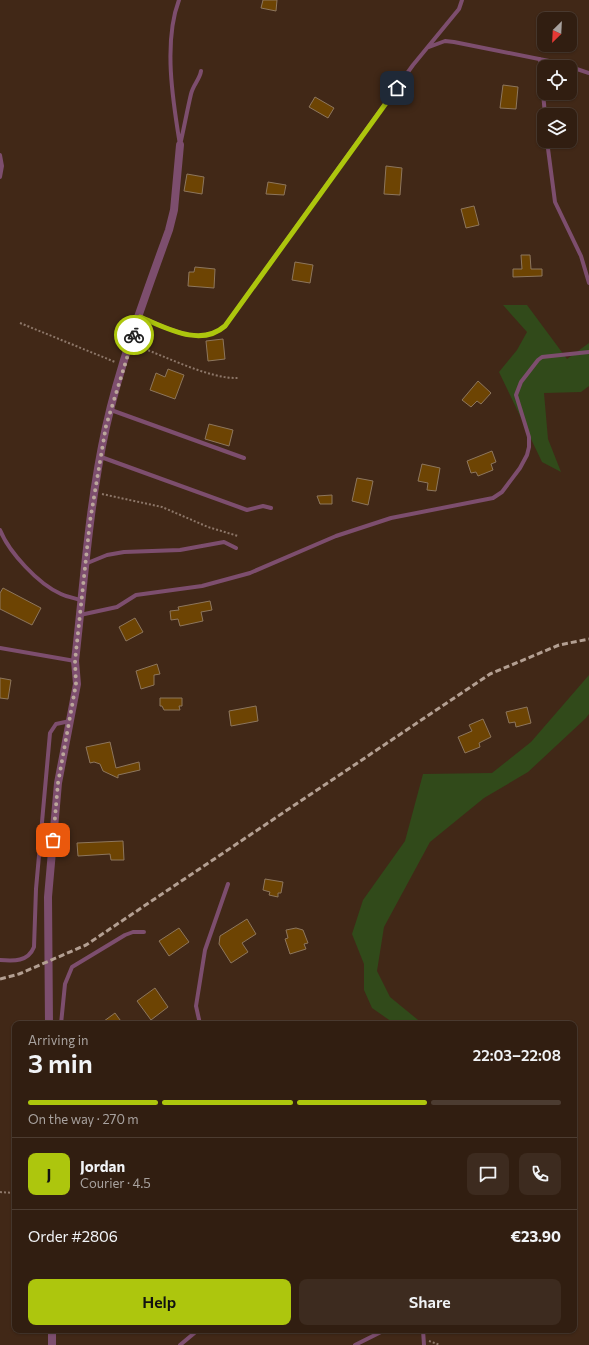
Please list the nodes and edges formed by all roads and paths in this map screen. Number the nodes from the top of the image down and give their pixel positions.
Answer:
1 (179, 0) edge
2 (462, 0) edge
3 (428, 47) junction
4 (540, 59) junction
5 (201, 71) dead end
6 (589, 73) edge
7 (544, 108) edge
8 (180, 145) junction
9 (548, 148) edge
10 (0, 155) edge
11 (0, 177) edge
12 (589, 283) edge
13 (140, 317) junction
14 (20, 323) dead end
15 (131, 343) junction
16 (589, 352) edge
17 (124, 365) junction
18 (238, 378) dead end
19 (111, 410) junction
20 (101, 456) junction
21 (244, 458) dead end
22 (94, 494) junction
23 (271, 508) dead end
24 (0, 530) edge
25 (238, 536) dead end
26 (236, 548) dead end
27 (85, 564) junction
28 (81, 600) junction
29 (80, 615) junction
30 (0, 648) edge
31 (75, 661) junction
32 (71, 721) junction
33 (228, 884) dead end
34 (144, 932) dead end
35 (0, 960) edge
36 (49, 1021) edge
37 (61, 1021) edge
38 (199, 1021) edge
39 (0, 1192) edge
40 (12, 1193) edge
41 (52, 1333) edge
42 (194, 1333) edge
43 (380, 1333) edge
44 (423, 1333) edge
45 (424, 1343) edge
46 (52, 1345) edge
47 (180, 1345) edge
48 (355, 1345) edge
49 (440, 1345) edge

1 - 8 lane
2 - 3 lane
3 - 4 lane
3 - 13 lane
4 - 6 lane
4 - 7 lane
5 - 8 lane
8 - 13 street
9 - 12 lane
10 - 11 lane
13 - 15 street
14 - 17 path
15 - 17 street
15 - 18 path
16 - 29 lane
17 - 19 street
19 - 20 street
19 - 21 lane
20 - 22 street
20 - 23 lane
22 - 25 path
22 - 27 street
24 - 28 lane
26 - 27 lane
27 - 28 street
28 - 29 street
29 - 31 street
30 - 31 lane
31 - 32 street
32 - 35 lane
32 - 36 street
33 - 38 lane
34 - 37 lane
39 - 40 path
41 - 46 street
42 - 47 lane
43 - 48 lane
44 - 45 lane
45 - 49 path

